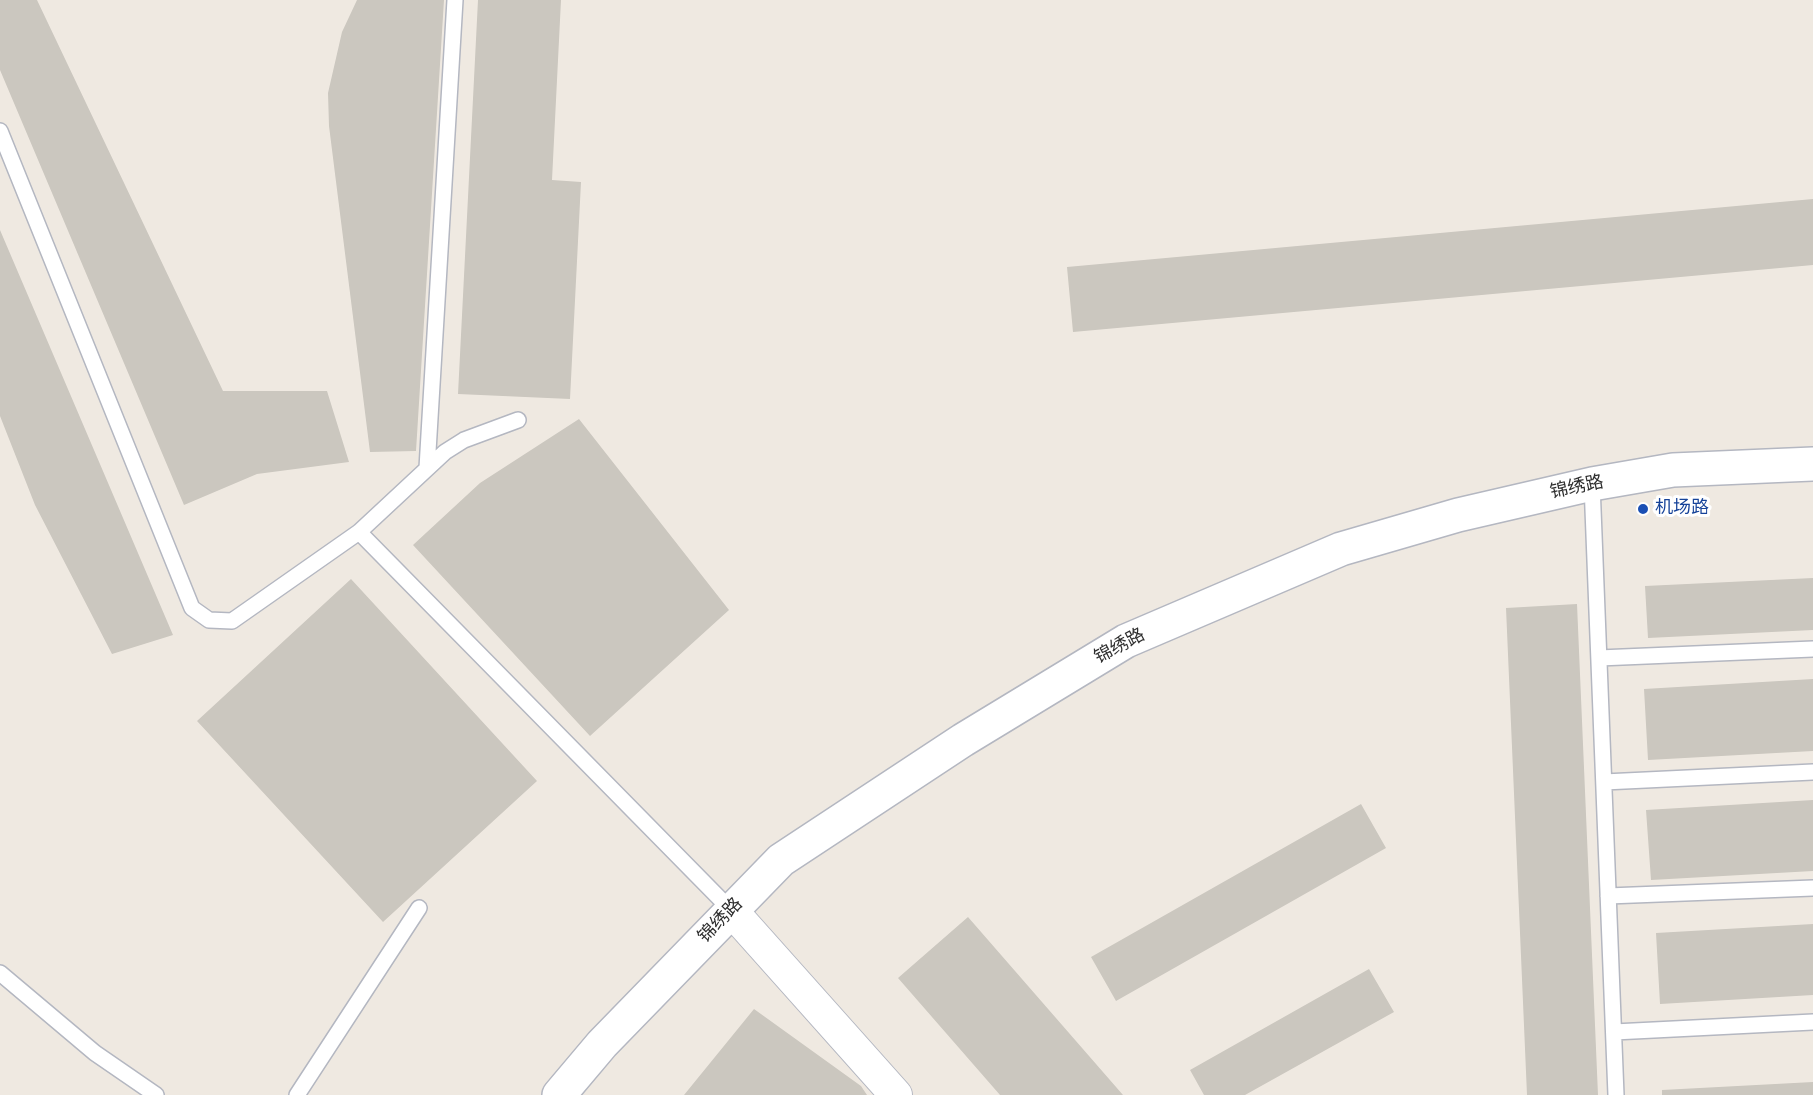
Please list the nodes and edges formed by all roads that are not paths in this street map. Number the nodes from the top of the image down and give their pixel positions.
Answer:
1 (455, 0) edge
2 (1, 138) edge
3 (518, 420) dead end
4 (1813, 464) edge
5 (427, 468) junction
6 (1592, 484) junction
7 (358, 532) junction
8 (1813, 649) edge
9 (1599, 658) junction
10 (1813, 772) edge
11 (1604, 782) junction
12 (1813, 888) edge
13 (1608, 896) junction
14 (419, 908) dead end
15 (731, 910) junction
16 (0, 973) edge
17 (1813, 1022) edge
18 (1614, 1032) junction
19 (156, 1095) edge
20 (297, 1095) edge
21 (559, 1095) edge
22 (896, 1095) edge
23 (1616, 1095) edge

1 - 5 lane
2 - 7 lane
3 - 5 lane
4 - 6 street, 锦绣路
5 - 7 lane
6 - 9 lane
6 - 15 street, 锦绣路
7 - 15 lane
8 - 9 lane
9 - 11 lane
10 - 11 lane
11 - 13 lane
12 - 13 lane
13 - 18 lane
14 - 20 lane
15 - 21 street, 锦绣路
15 - 22 street
16 - 19 lane
17 - 18 lane
18 - 23 lane

